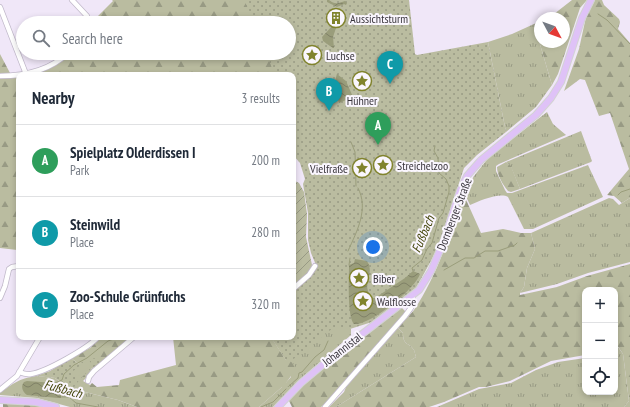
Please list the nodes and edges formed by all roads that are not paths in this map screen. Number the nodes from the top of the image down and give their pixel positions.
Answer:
1 (72, 0) edge
2 (591, 0) edge
3 (0, 7) edge
4 (86, 16) edge
5 (16, 48) edge
6 (21, 60) edge
7 (60, 60) edge
8 (25, 72) edge
9 (36, 72) edge
10 (16, 75) edge
11 (0, 76) edge
12 (315, 266) dead end
13 (16, 267) edge
14 (296, 287) edge
15 (412, 297) junction
16 (0, 298) edge
17 (38, 340) edge
18 (95, 340) edge
19 (130, 340) edge
20 (19, 372) junction
21 (88, 381) dead end
22 (0, 390) edge
23 (0, 400) edge
24 (56, 407) edge
25 (278, 407) edge
26 (325, 407) edge

1 - 4 street
2 - 15 main road, Dornberger Straße
3 - 5 street
6 - 8 street
7 - 9 street
10 - 11 street
12 - 14 street
13 - 16 street
15 - 25 main road, Johannistal
15 - 26 street, Dornberger Straße
17 - 20 street
18 - 20 street
19 - 21 street
20 - 22 street
23 - 24 main road

